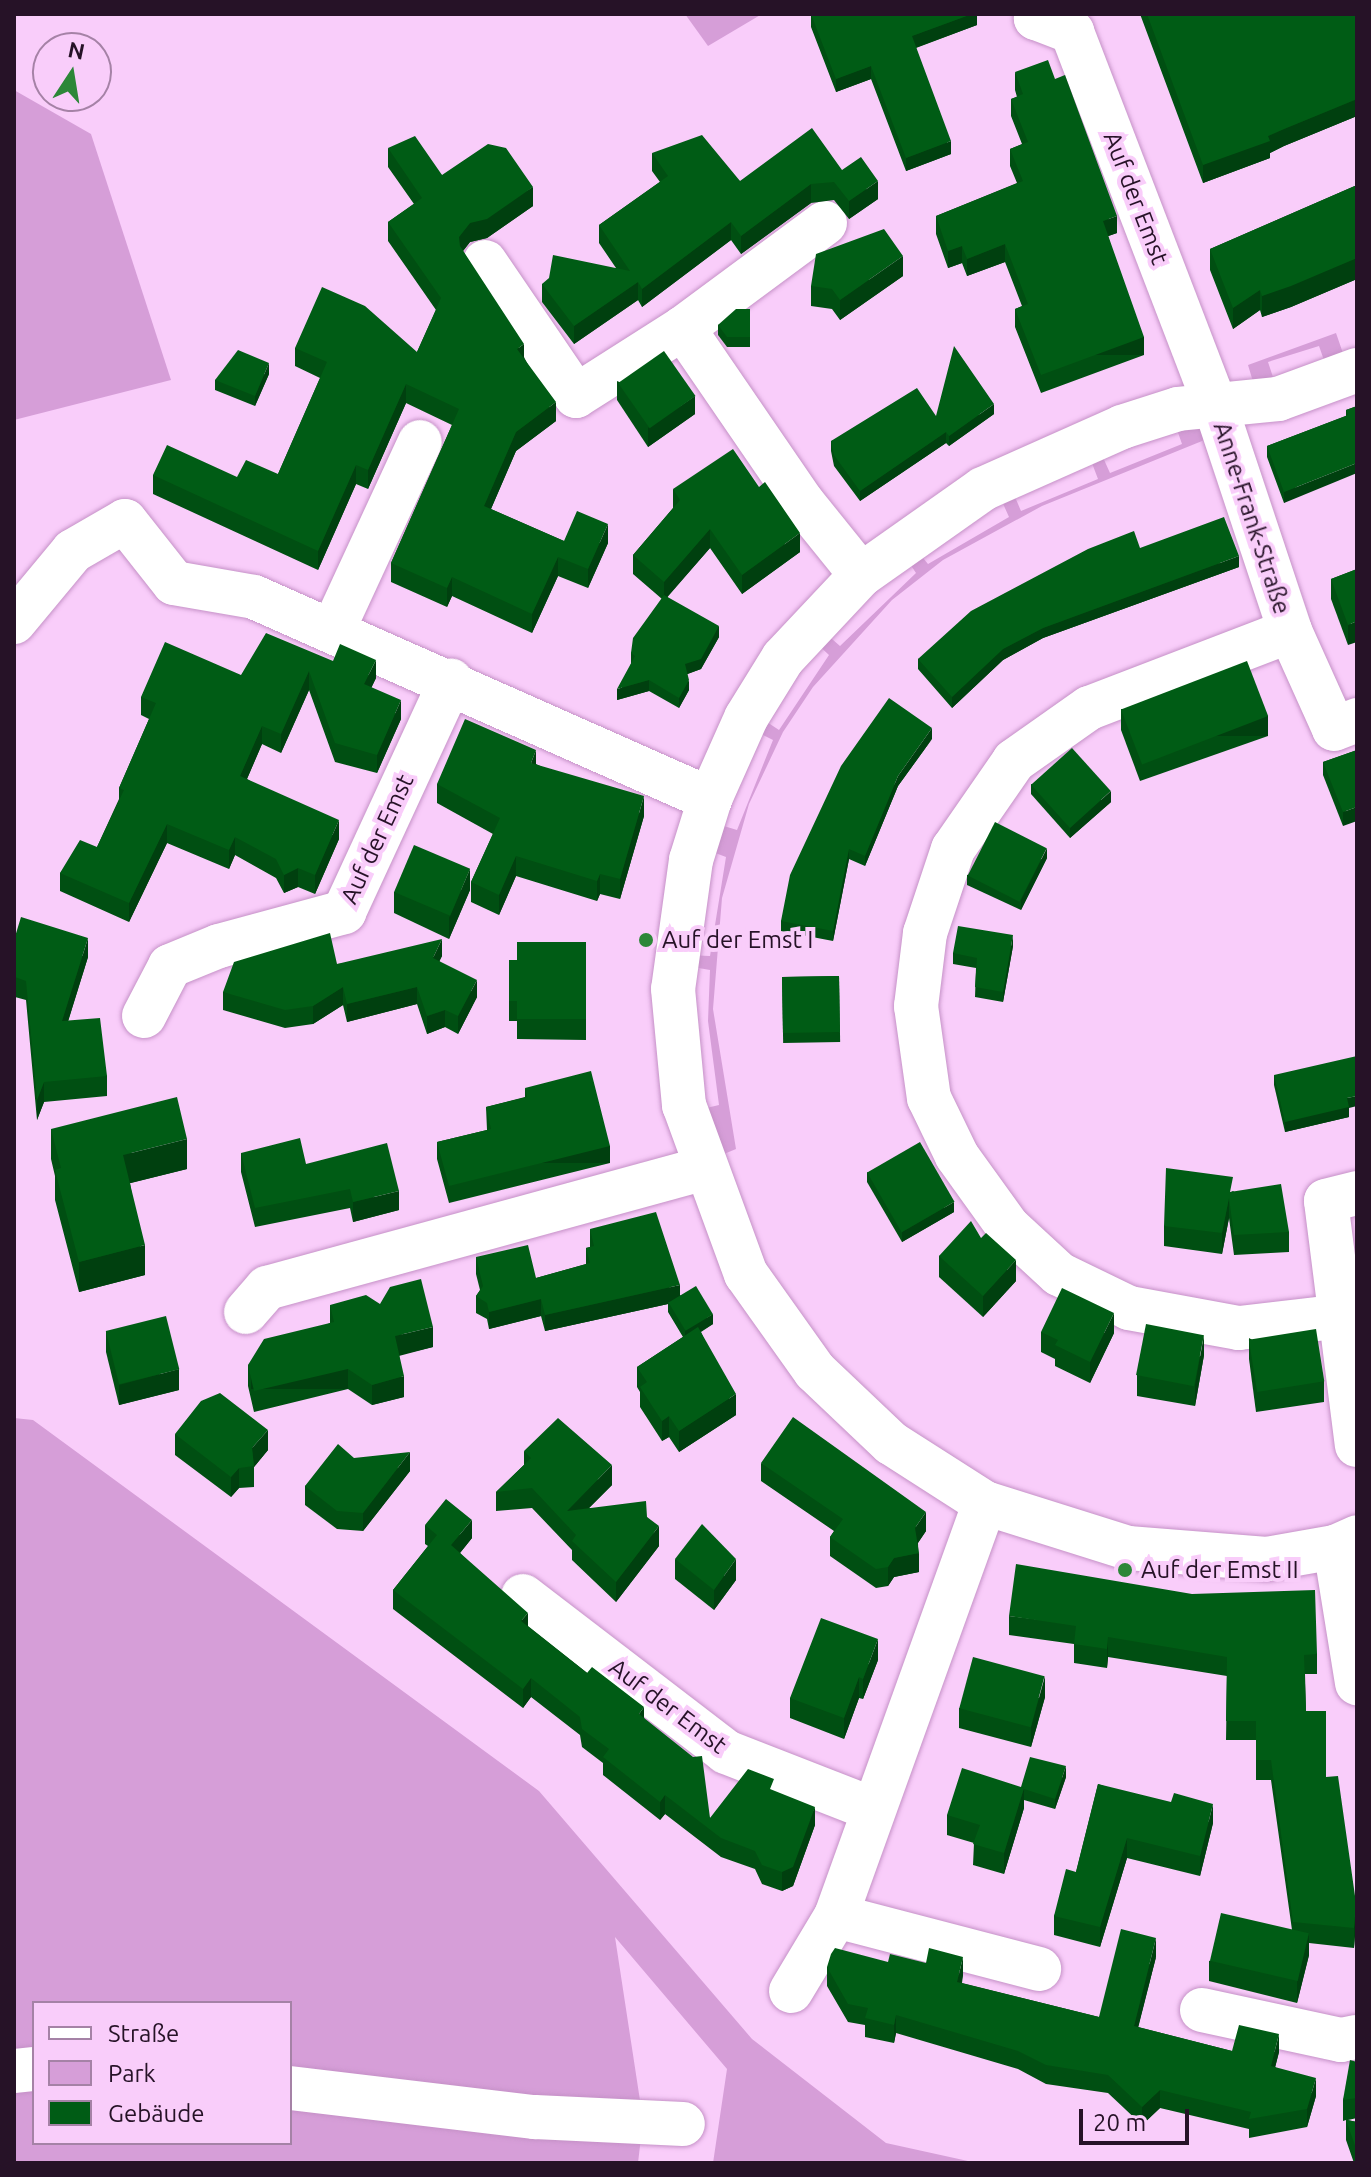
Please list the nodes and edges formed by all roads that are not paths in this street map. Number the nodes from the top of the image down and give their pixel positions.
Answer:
1 (1040, 14) edge
2 (825, 223) dead end
3 (485, 262) dead end
4 (683, 328) junction
5 (1357, 370) edge
6 (1215, 405) junction
7 (420, 442) dead end
8 (861, 575) junction
9 (14, 622) edge
10 (333, 630) junction
11 (1290, 631) junction
12 (451, 680) junction
13 (1357, 720) edge
14 (710, 799) junction
15 (144, 1016) dead end
16 (705, 1168) junction
17 (1357, 1193) edge
18 (246, 1312) dead end
19 (1342, 1316) junction
20 (1357, 1445) edge
21 (985, 1503) junction
22 (1346, 1542) edge
23 (523, 1596) dead end
24 (1357, 1683) edge
25 (872, 1809) junction
26 (836, 1916) junction
27 (1039, 1969) dead end
28 (791, 1991) dead end
29 (1202, 2010) dead end
30 (1357, 2037) edge
31 (292, 2088) edge
32 (683, 2124) dead end

1 - 6 street, Auf der Emst
2 - 4 street
3 - 4 street
4 - 8 street
5 - 6 street
6 - 8 street
6 - 11 street, Anne-Frank-Straße
7 - 10 street
8 - 14 street
9 - 10 street
10 - 12 street
11 - 13 street, Anne-Frank-Straße
11 - 19 street, Anne-Frank-Straße
12 - 14 street
12 - 15 street, Auf der Emst
14 - 16 street
16 - 18 street
16 - 21 street
17 - 19 street
19 - 20 street
21 - 22 street
21 - 25 street
22 - 24 street
23 - 25 street, Auf der Emst
25 - 26 street
26 - 27 street
26 - 28 street
29 - 30 street
31 - 32 street

